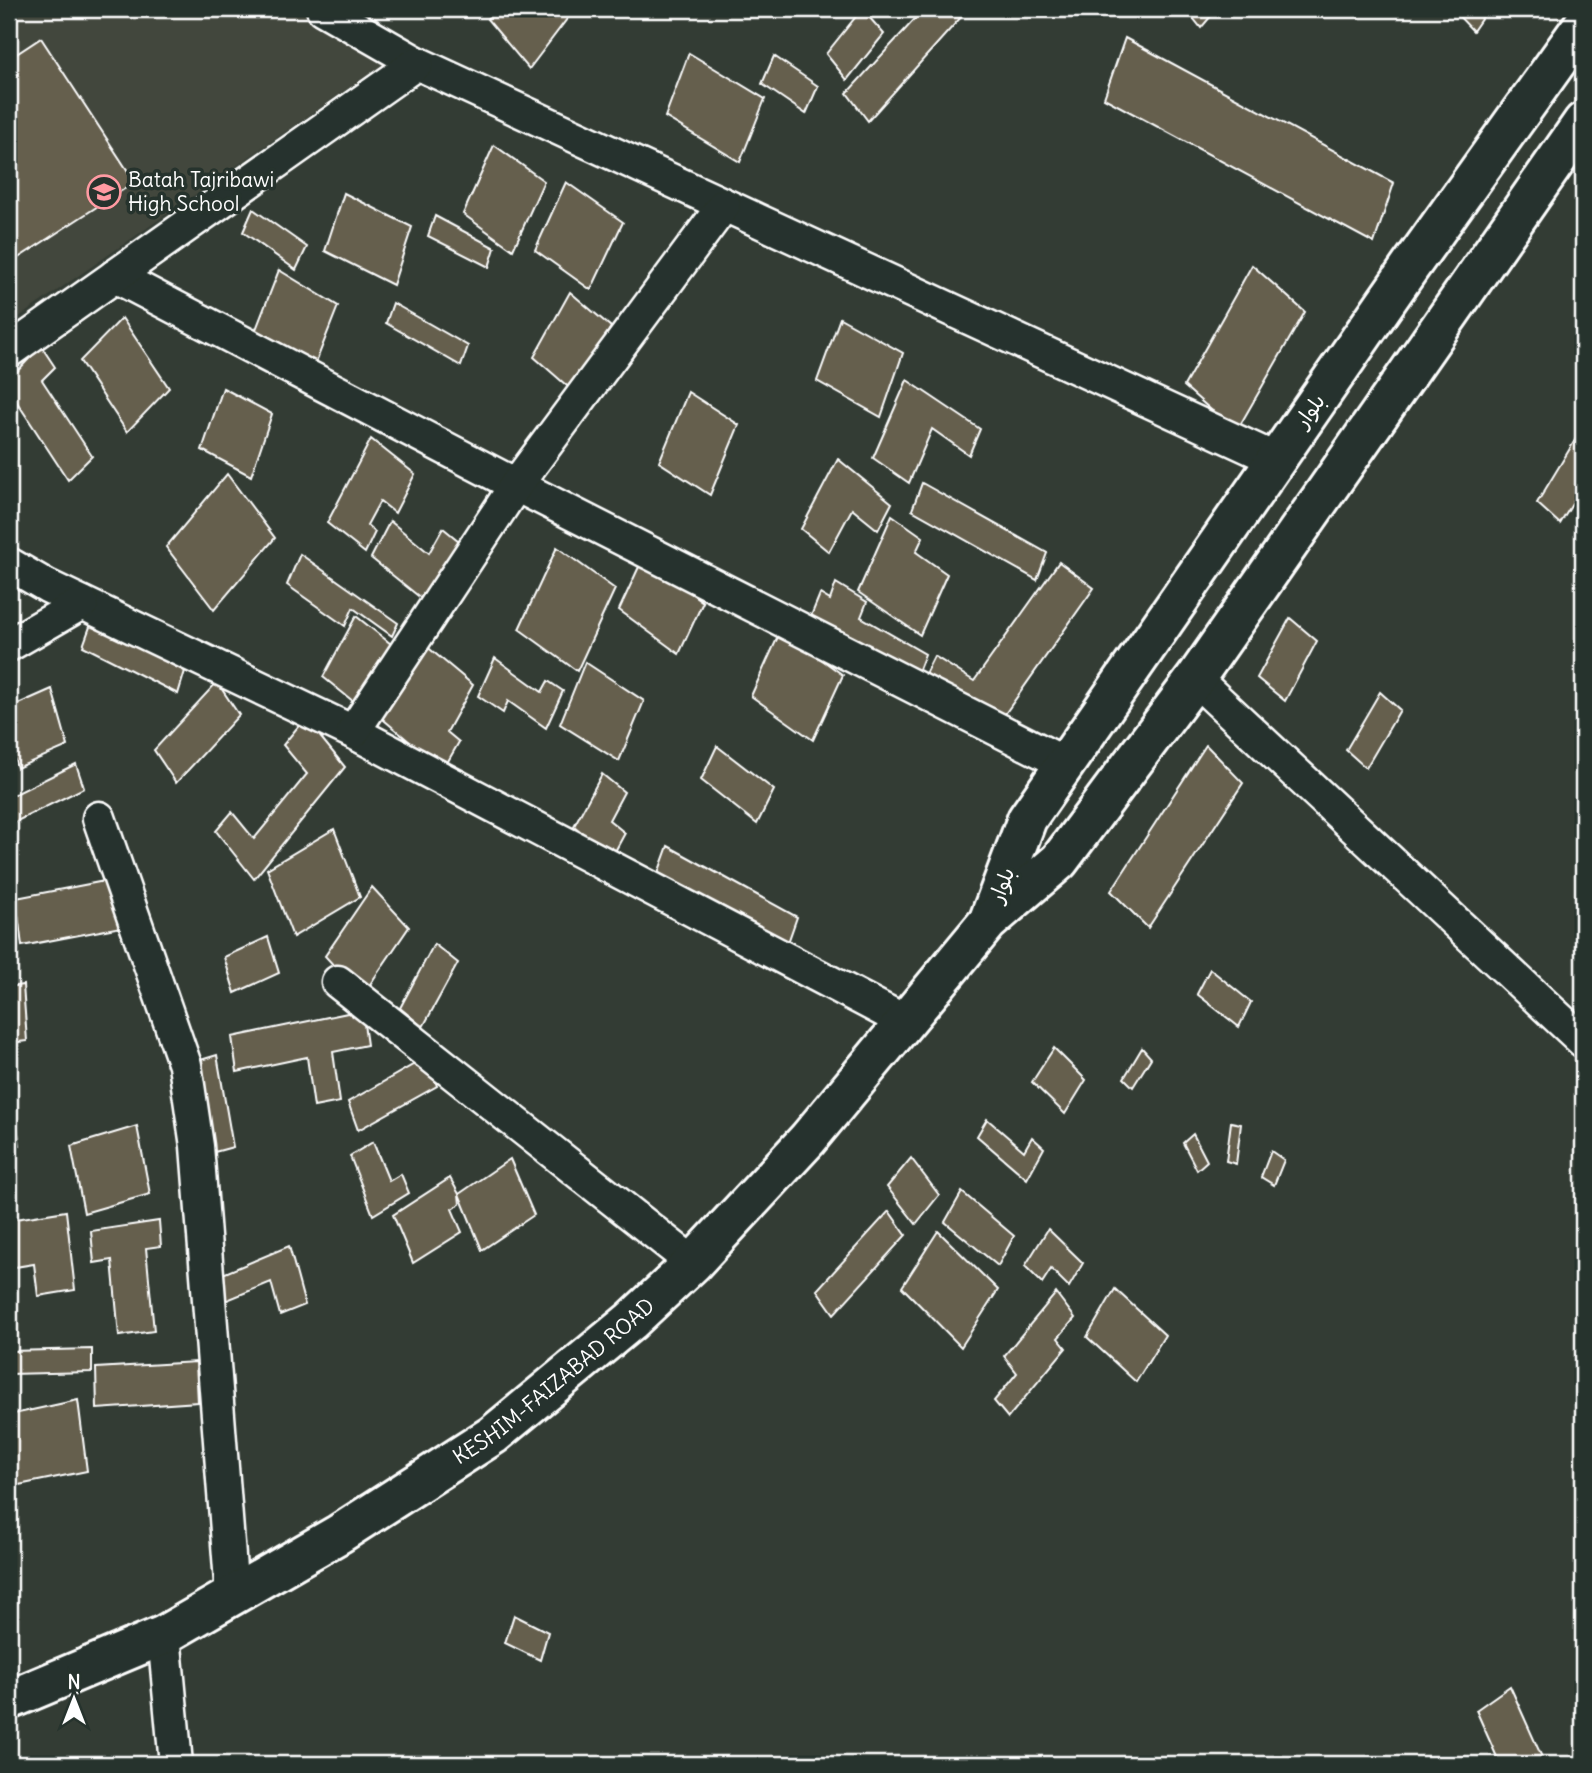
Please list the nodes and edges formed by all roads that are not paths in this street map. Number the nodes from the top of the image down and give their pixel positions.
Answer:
1 (323, 9) edge
2 (1583, 25) edge
3 (417, 63) junction
4 (1583, 122) edge
5 (724, 205) junction
6 (115, 276) junction
7 (9, 351) edge
8 (1343, 363) junction
9 (1394, 393) junction
10 (1277, 460) junction
11 (516, 485) junction
12 (9, 564) edge
13 (82, 603) junction
14 (9, 645) edge
15 (1195, 679) junction
16 (354, 732) junction
17 (1066, 764) junction
18 (99, 818) dead end
19 (988, 922) junction
20 (338, 982) dead end
21 (906, 1022) junction
22 (1583, 1041) edge
23 (693, 1263) junction
24 (232, 1595) junction
25 (164, 1635) junction
26 (9, 1700) edge
27 (176, 1764) edge

1 - 3 street
2 - 8 main road, بلوار
3 - 5 street
3 - 6 street
4 - 9 main road, بلوار
5 - 10 street
5 - 11 street
6 - 7 street
6 - 11 street
8 - 9 main road
8 - 10 main road, بلوار
9 - 15 main road, بلوار
10 - 17 main road, بلوار
11 - 16 street
11 - 17 street
12 - 13 street
13 - 14 street
13 - 16 street
15 - 19 main road, بلوار
15 - 22 street
16 - 21 street
17 - 19 main road, بلوار
18 - 24 street
19 - 21 main road, KESHIM-FAIZABAD ROAD
20 - 23 street
21 - 23 main road, KESHIM-FAIZABAD ROAD
23 - 24 main road, KESHIM-FAIZABAD ROAD
24 - 25 main road, KESHIM-FAIZABAD ROAD
25 - 26 main road, KESHIM-FAIZABAD ROAD
25 - 27 street

